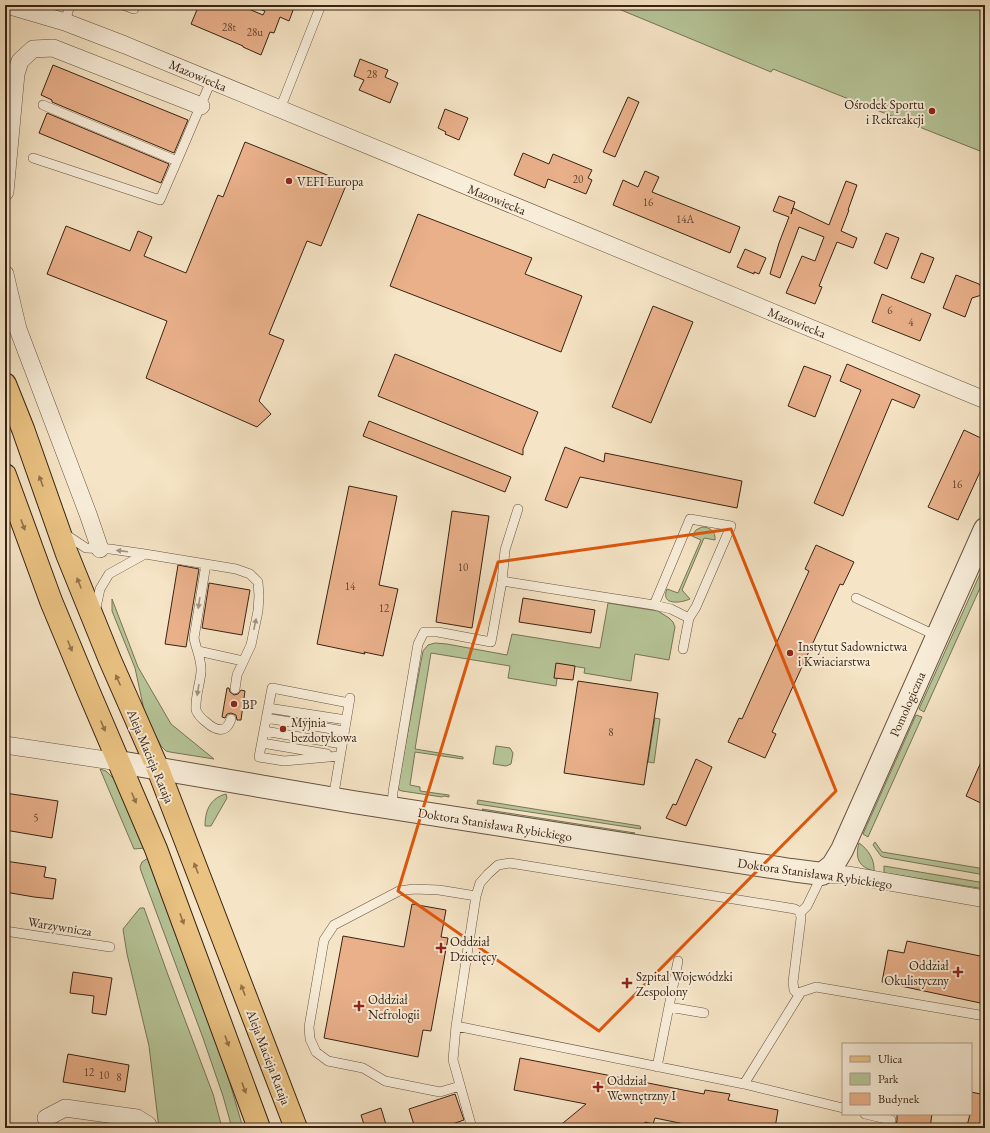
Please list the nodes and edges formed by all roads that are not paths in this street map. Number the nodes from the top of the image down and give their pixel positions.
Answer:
1 (7, 5) edge
2 (70, 5) edge
3 (122, 5) edge
4 (136, 5) edge
5 (320, 5) edge
6 (47, 11) edge
7 (65, 22) junction
8 (211, 81) junction
9 (43, 105) dead end
10 (201, 106) junction
11 (280, 109) junction
12 (33, 158) dead end
13 (177, 161) junction
14 (5, 192) edge
15 (5, 274) edge
16 (5, 384) edge
17 (985, 400) edge
18 (5, 475) edge
19 (518, 509) dead end
20 (985, 529) edge
21 (59, 531) junction
22 (100, 549) junction
23 (145, 554) junction
24 (206, 564) junction
25 (502, 581) junction
26 (856, 598) dead end
27 (654, 604) junction
28 (689, 618) junction
29 (94, 619) junction
30 (937, 636) junction
31 (683, 649) dead end
32 (198, 651) junction
33 (243, 661) junction
34 (235, 689) dead end
35 (268, 708) junction
36 (266, 718) junction
37 (231, 719) dead end
38 (346, 720) junction
39 (264, 731) junction
40 (344, 731) junction
41 (262, 743) junction
42 (342, 744) junction
43 (5, 745) edge
44 (340, 756) junction
45 (119, 762) junction
46 (158, 768) junction
47 (333, 798) junction
48 (392, 808) junction
49 (822, 874) junction
50 (476, 896) junction
51 (985, 899) edge
52 (800, 914) junction
53 (5, 930) edge
54 (110, 947) dead end
55 (678, 961) dead end
56 (798, 995) junction
57 (669, 1007) junction
58 (704, 1013) dead end
59 (985, 1016) edge
60 (456, 1026) junction
61 (657, 1067) junction
62 (744, 1084) junction
63 (460, 1086) junction
64 (842, 1108) edge
65 (869, 1115) edge
66 (46, 1118) dead end
67 (891, 1120) dead end
68 (149, 1128) edge
69 (259, 1128) edge
70 (296, 1128) edge
71 (472, 1128) edge

1 - 6 street, Mazowiecka
2 - 7 lane
3 - 4 lane
5 - 11 lane
6 - 7 street, Mazowiecka
7 - 8 street, Mazowiecka
8 - 10 lane
8 - 11 street, Mazowiecka
9 - 13 lane
10 - 13 lane
10 - 14 street
11 - 17 street, Mazowiecka
12 - 13 lane
15 - 22 street
21 -> 16 main road, Aleja Macieja Rataja
18 -> 45 main road
19 - 25 lane
20 - 30 street, Pomologiczna
21 - 22 lane
29 -> 21 main road, Aleja Macieja Rataja
23 -> 22 lane
23 - 24 lane
23 - 29 lane
24 -> 32 lane
33 -> 24 lane
25 - 27 lane
25 - 48 lane
26 - 30 lane
27 - 28 lane
27 - 28 lane
28 - 31 lane
46 -> 29 main road, Aleja Macieja Rataja
30 - 49 street, Pomologiczna
32 - 33 lane
32 -> 37 lane
33 - 34 lane
35 - 36 lane
35 - 38 lane
35 - 38 lane
36 - 39 lane
36 - 40 lane
38 - 40 lane
39 - 41 lane
39 - 42 lane
40 - 42 lane
41 - 44 lane
41 - 44 lane
42 - 44 lane
43 - 45 street, Doktora Stanisława Rybickiego
44 - 47 lane
45 - 46 street, Doktora Stanisława Rybickiego
45 -> 69 main road
46 - 47 street, Doktora Stanisława Rybickiego
70 -> 46 main road, Aleja Macieja Rataja
47 - 48 street, Doktora Stanisława Rybickiego
48 - 49 street, Doktora Stanisława Rybickiego
49 - 51 street, Doktora Stanisława Rybickiego
49 - 52 lane
50 - 52 lane
50 - 60 lane
50 - 63 lane
52 - 56 lane
53 - 54 lane, Warzywnicza
55 - 57 lane
56 - 59 lane
56 - 62 lane
57 - 58 lane
57 - 61 lane
60 - 61 lane
60 - 63 lane
61 - 62 lane
62 - 64 lane
63 - 71 lane
65 - 67 lane
66 - 68 street

